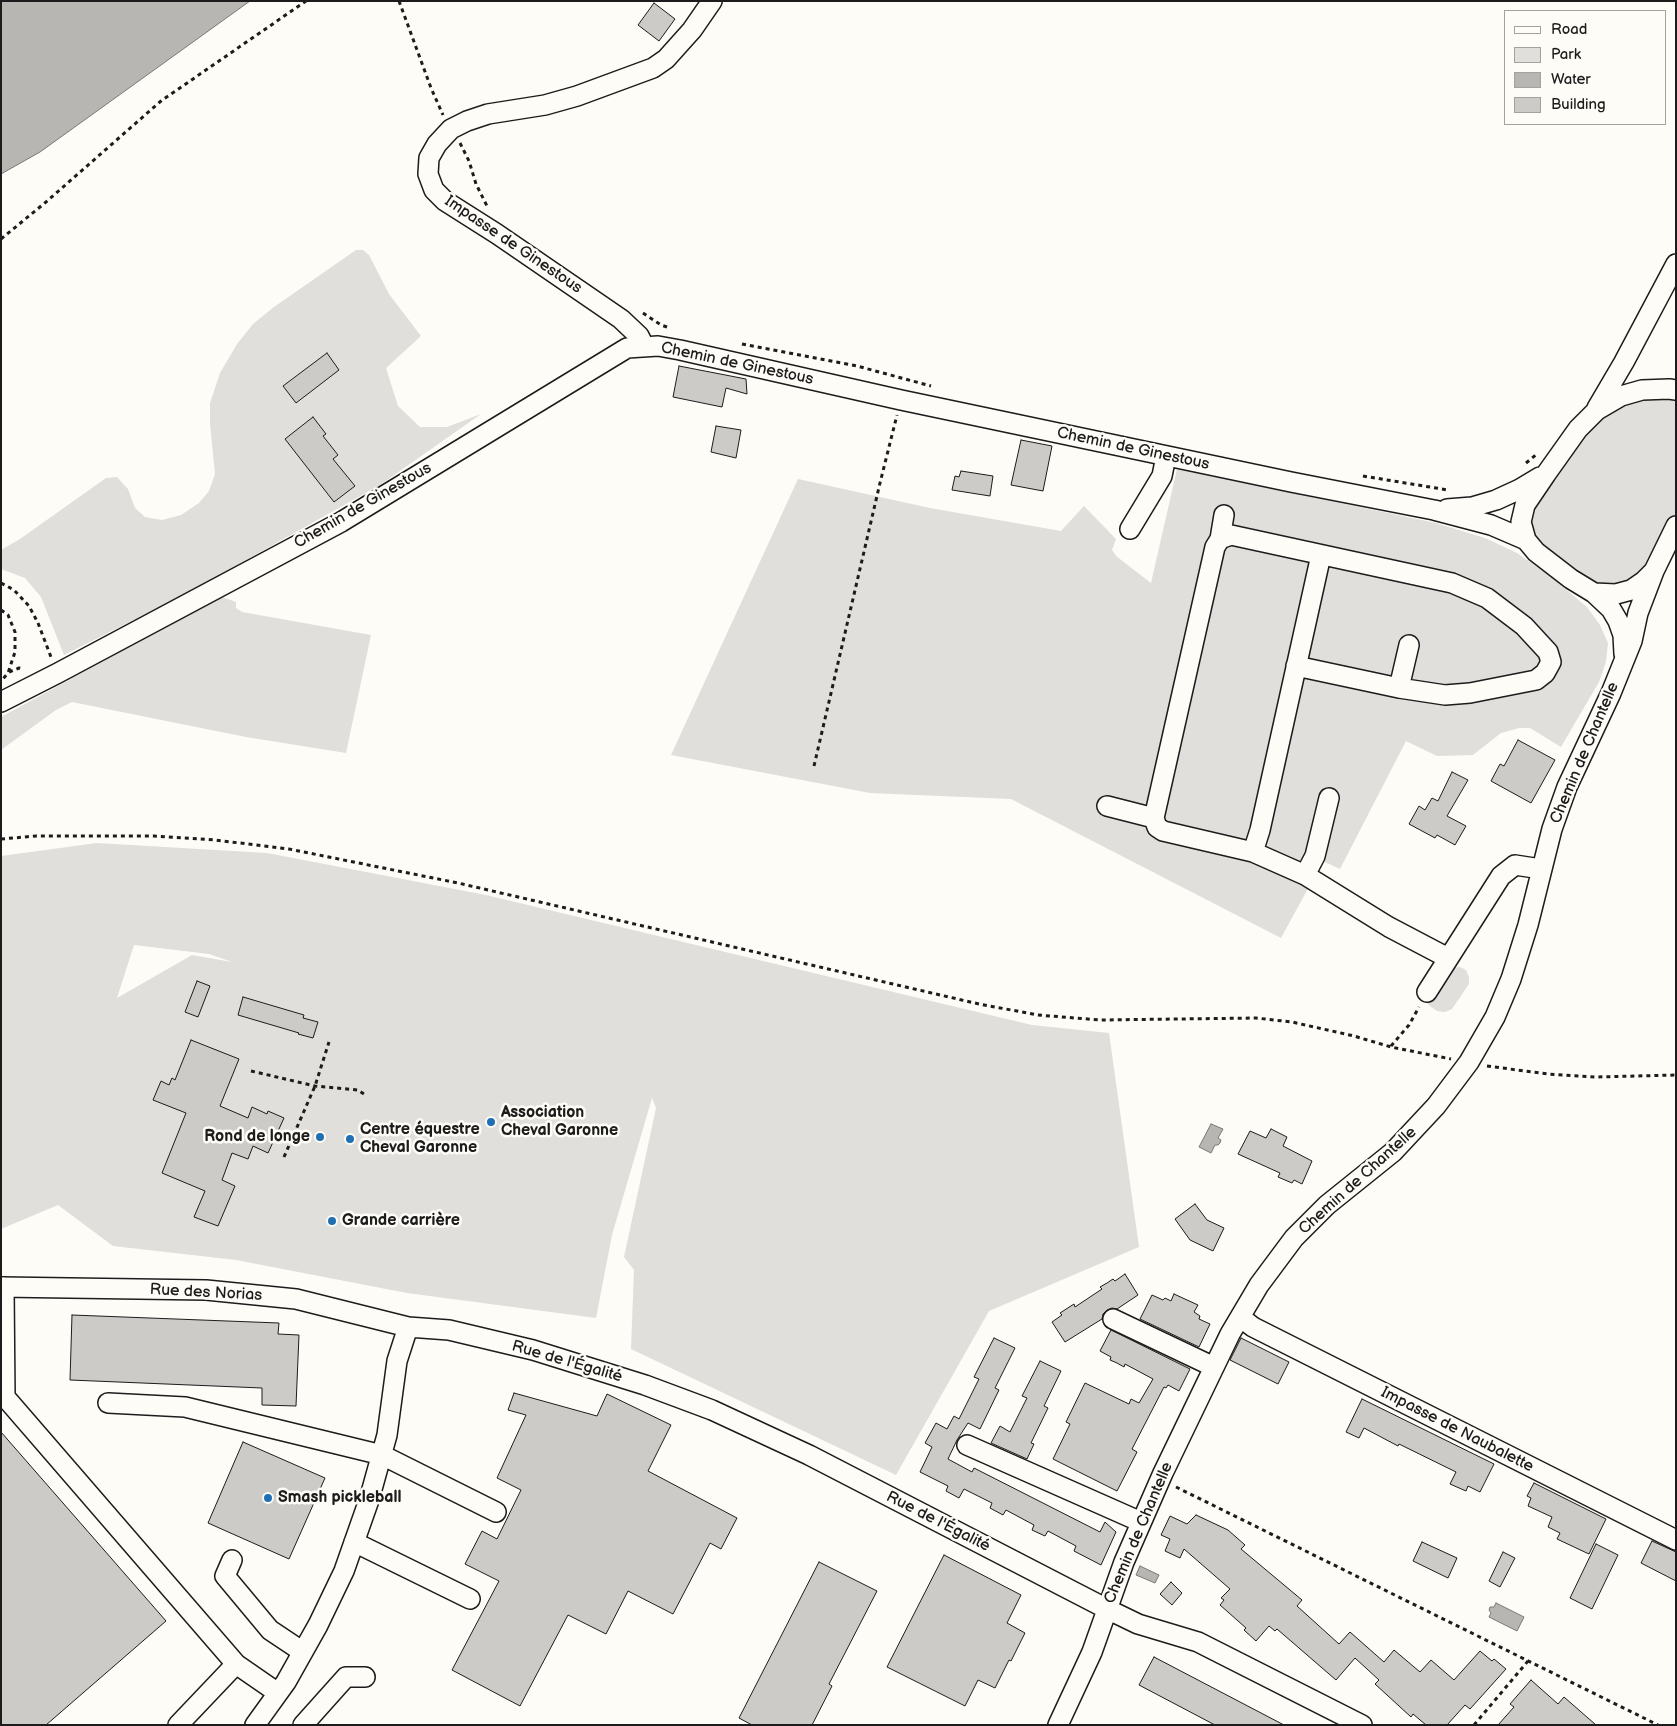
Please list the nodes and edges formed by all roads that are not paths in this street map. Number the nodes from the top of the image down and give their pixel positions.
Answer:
1 (712, 1) edge
2 (1676, 264) edge
3 (644, 346) junction
4 (1624, 362) junction
5 (1642, 390) junction
6 (1676, 390) edge
7 (1597, 410) junction
8 (1166, 456) junction
9 (1546, 474) junction
10 (1434, 510) junction
11 (1224, 515) dead end
12 (1676, 526) edge
13 (1130, 529) dead end
14 (1220, 539) junction
15 (1526, 540) junction
16 (1321, 555) junction
17 (1654, 571) junction
18 (1594, 593) junction
19 (1409, 645) dead end
20 (1625, 658) junction
21 (1296, 666) junction
22 (1399, 688) junction
23 (1, 702) edge
24 (1329, 798) dead end
25 (1107, 806) dead end
26 (1154, 818) junction
27 (1254, 852) junction
28 (1542, 869) junction
29 (1305, 875) junction
30 (1448, 958) junction
31 (1427, 992) road end
32 (3, 1287) edge
33 (1240, 1318) junction
34 (1113, 1319) dead end
35 (408, 1328) junction
36 (1214, 1367) junction
37 (108, 1403) dead end
38 (967, 1445) dead end
39 (382, 1455) junction
40 (496, 1512) dead end
41 (1141, 1522) junction
42 (1676, 1540) edge
43 (354, 1542) junction
44 (232, 1560) dead end
45 (470, 1599) dead end
46 (1106, 1609) junction
47 (303, 1652) junction
48 (236, 1664) junction
49 (365, 1677) dead end
50 (278, 1693) junction
51 (178, 1725) edge
52 (256, 1725) edge
53 (304, 1725) edge
54 (1058, 1725) edge
55 (1362, 1725) edge

1 - 3 street, Impasse de Ginestous
2 - 4 street
3 - 8 street, Chemin de Ginestous
3 - 23 street, Chemin de Ginestous
4 - 5 street
4 - 7 street
5 - 6 street, Chemin de Ginestous
5 - 7 street, Chemin de Ginestous
7 - 9 street, Chemin de Ginestous
8 - 10 street, Chemin de Ginestous
8 - 13 street
9 - 10 street, Chemin de Ginestous
9 - 15 street, Chemin de Ginestous
10 - 15 street, Chemin de Ginestous
11 - 14 street
12 - 17 street
14 - 16 street
14 - 26 street
15 - 18 street, Chemin de Ginestous
16 - 21 street
16 - 22 street
17 - 18 street
17 - 20 street, Chemin de Chantelle
18 - 20 street, Chemin de Chantelle
19 - 22 street
20 - 28 street, Chemin de Chantelle
21 - 22 street
21 - 27 street
24 - 29 street
25 - 26 street
26 - 27 street
27 - 29 street
28 - 30 street
28 - 33 street, Chemin de Chantelle
29 - 30 street
30 - 31 street
32 - 35 street, Rue des Norias
32 - 48 street
33 - 36 street, Chemin de Chantelle
33 - 42 street, Impasse de Naubalette
34 - 36 street
35 - 39 street
35 - 46 street, Rue de l'Égalité
36 - 41 street, Chemin de Chantelle
37 - 39 street
38 - 41 street
39 - 40 street
39 - 43 street
41 - 46 street, Chemin de Chantelle
43 - 45 street
43 - 47 street
44 - 47 street
46 - 54 street, Chemin de Chantelle
46 - 55 street, Rue de l'Égalité
47 - 50 street
48 - 50 street
48 - 51 street
49 - 53 street
50 - 52 street

